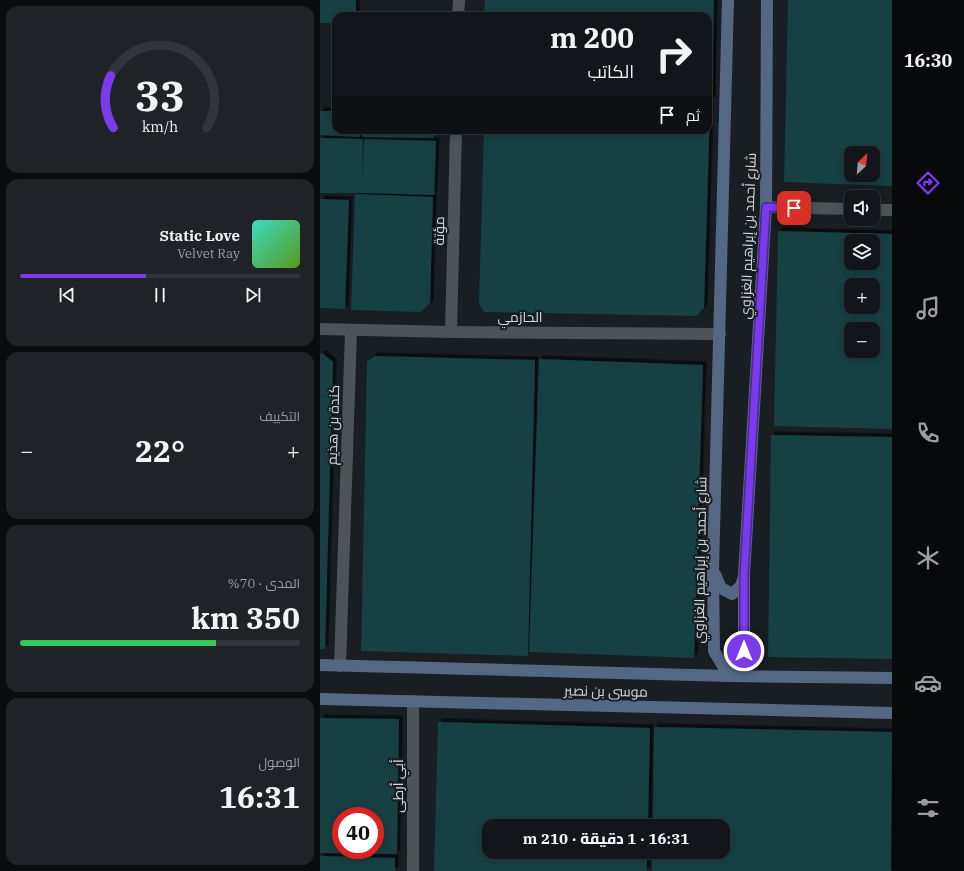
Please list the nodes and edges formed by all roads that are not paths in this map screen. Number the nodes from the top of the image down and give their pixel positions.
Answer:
1 (458, 0) edge
2 (728, 0) edge
3 (766, 0) edge
4 (458, 12) edge
5 (456, 134) edge
6 (766, 207) junction
7 (844, 209) edge
8 (880, 210) edge
9 (892, 210) edge
10 (320, 329) edge
11 (351, 330) junction
12 (451, 332) junction
13 (720, 334) junction
14 (713, 569) junction
15 (744, 575) junction
16 (320, 665) edge
17 (340, 666) junction
18 (728, 676) junction
19 (892, 678) edge
20 (320, 699) edge
21 (413, 701) junction
22 (892, 714) edge
23 (413, 871) edge

1 - 4 street
2 - 13 street, شارع أحمد بن إبراهيم الغزاوي
3 - 6 street, شارع أحمد بن إبراهيم الغزاوي
5 - 12 street, مؤتة
6 - 7 street
6 - 15 street, شارع أحمد بن إبراهيم الغزاوي
8 - 9 street
10 - 11 street, الحازمي
11 - 12 street, الحازمي
11 - 17 street, كندة بن هذيم
12 - 13 street, الحازمي
13 - 14 street, شارع أحمد بن إبراهيم الغزاوي
14 - 15 street
14 - 18 street, شارع أحمد بن إبراهيم الغزاوي
15 - 18 street, شارع أحمد بن إبراهيم الغزاوي
16 - 17 street
17 - 18 street
18 - 19 street
20 - 21 street, موسى بن نصير
21 - 22 street, موسى بن نصير
21 - 23 street, أبي أرطى

